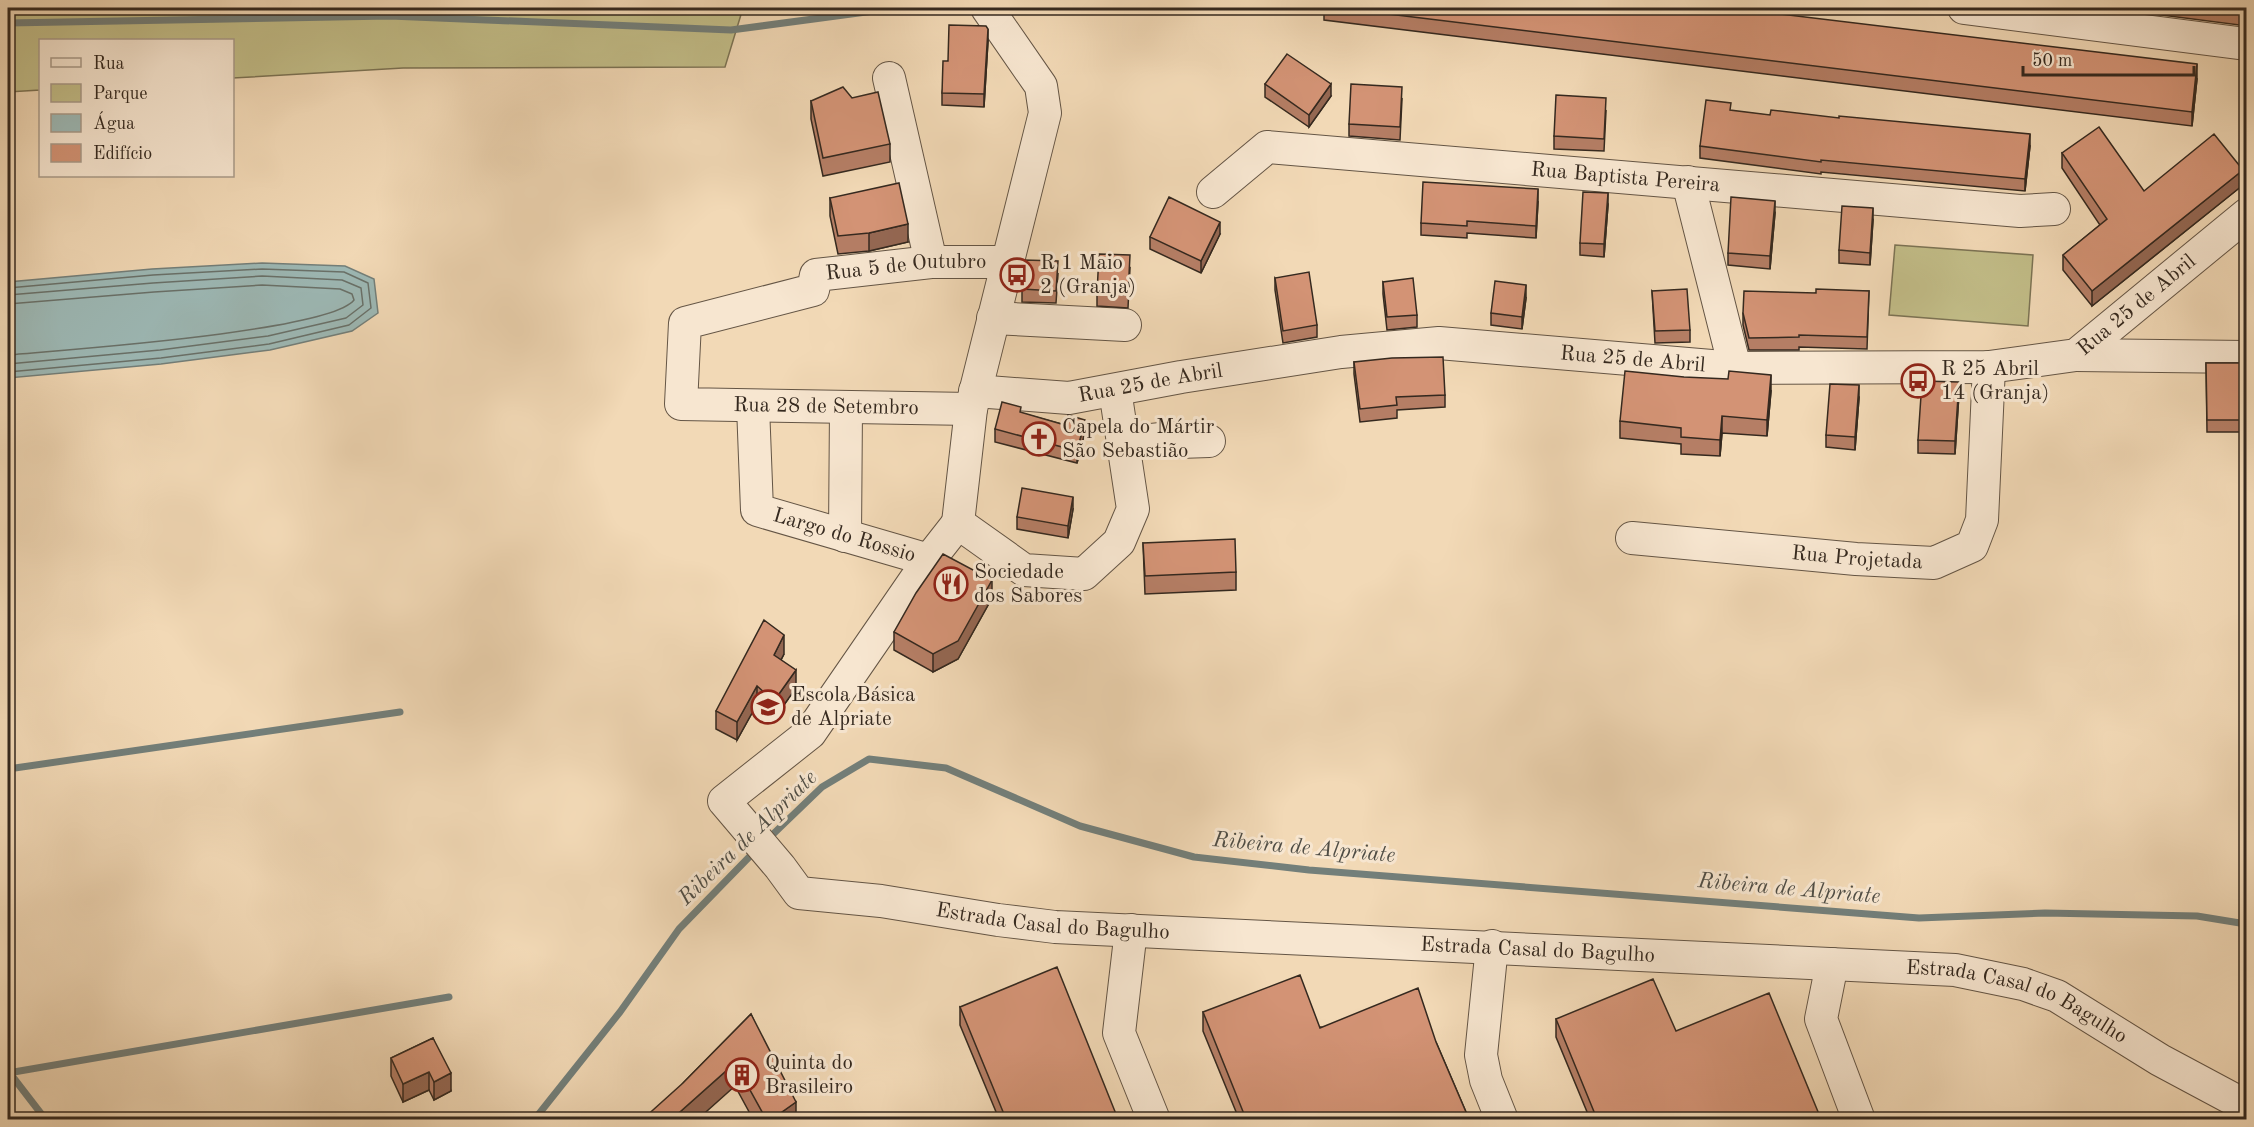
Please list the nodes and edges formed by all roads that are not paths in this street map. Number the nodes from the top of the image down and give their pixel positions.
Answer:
1 (987, 8) edge
2 (1964, 8) edge
3 (2002, 10) edge
4 (2247, 44) edge
5 (889, 78) dead end
6 (1688, 182) junction
7 (1213, 192) dead end
8 (2054, 209) dead end
9 (2247, 215) edge
10 (931, 262) junction
11 (1008, 262) junction
12 (993, 318) junction
13 (1125, 325) dead end
14 (2076, 355) junction
15 (2247, 357) edge
16 (1989, 367) junction
17 (1735, 368) junction
18 (1115, 390) junction
19 (973, 400) junction
20 (681, 404) joint
21 (753, 406) junction
22 (846, 408) junction
23 (1209, 441) dead end
24 (1124, 443) junction
25 (958, 523) junction
26 (844, 536) junction
27 (1632, 538) dead end
28 (929, 560) junction
29 (1131, 930) junction
30 (1492, 946) junction
31 (1832, 964) junction
32 (2247, 1106) edge
33 (1154, 1119) edge
34 (1502, 1119) edge
35 (1859, 1119) edge

1 - 11 street
2 - 3 street
3 - 4 street
5 - 10 street
6 - 7 street, Rua Baptista Pereira
6 - 8 street, Rua Baptista Pereira
6 - 17 street
9 - 14 street, Rua 25 de Abril
10 - 11 street, Rua 5 de Outubro
10 - 20 street, Rua 5 de Outubro
11 - 12 street
12 - 13 street
12 - 19 street
14 - 15 street
14 - 16 street, Rua 25 de Abril
16 - 17 street, Rua 25 de Abril
16 - 27 street, Rua Projetada
17 - 18 street, Rua 25 de Abril
18 - 19 street, Rua 25 de Abril
18 - 24 street
19 - 22 street, Rua 28 de Setembro
19 - 25 street
20 - 21 street, Rua 28 de Setembro
21 - 22 street, Rua 28 de Setembro
21 - 26 street, Largo do Rossio
22 - 26 street
23 - 24 street
24 - 25 street
25 - 28 street
26 - 28 street, Largo do Rossio
28 - 29 street, Estrada Casal do Bagulho
29 - 30 street, Estrada Casal do Bagulho
29 - 33 street
30 - 31 street, Estrada Casal do Bagulho
30 - 34 street
31 - 32 street, Estrada Casal do Bagulho
31 - 35 street

